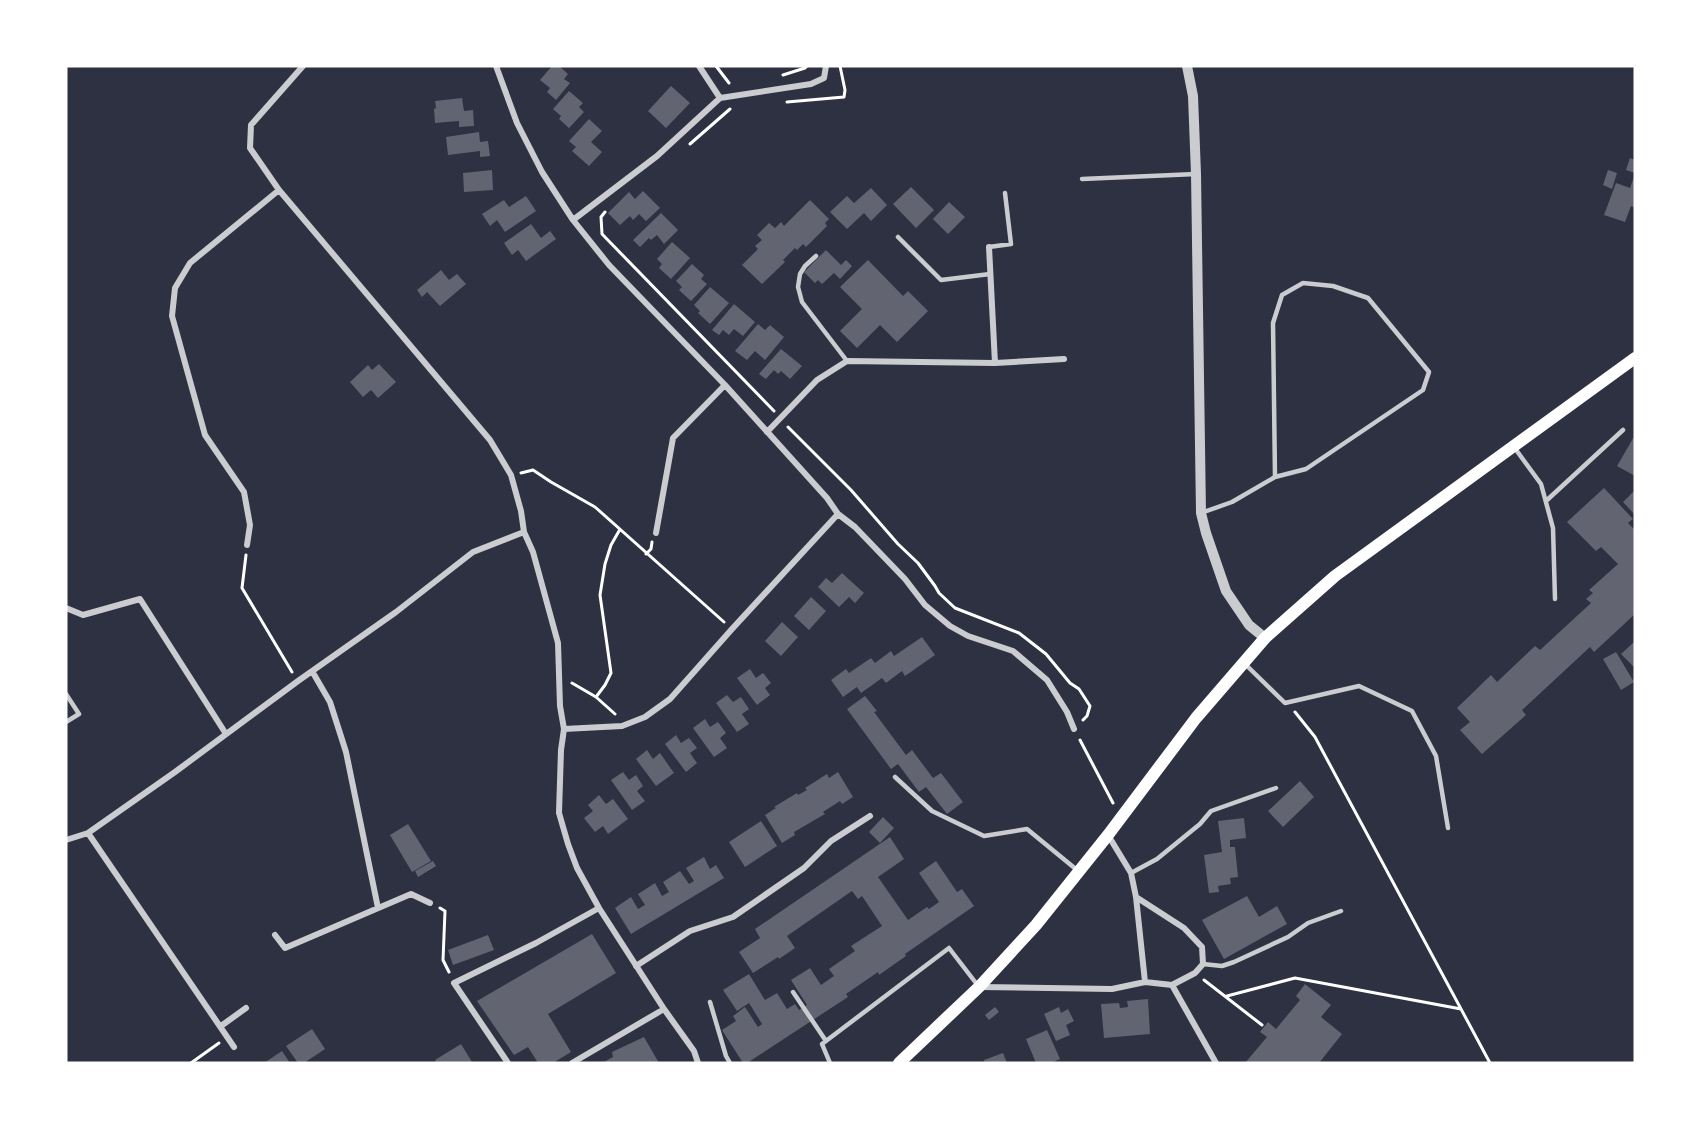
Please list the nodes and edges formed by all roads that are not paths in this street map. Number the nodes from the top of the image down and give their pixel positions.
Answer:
1 (303, 66) edge
2 (496, 66) edge
3 (699, 66) edge
4 (826, 66) edge
5 (1187, 66) edge
6 (720, 98) junction
7 (1196, 174) junction
8 (1082, 179) dead end
9 (279, 190) junction
10 (1005, 193) dead end
11 (573, 219) junction
12 (898, 237) dead end
13 (989, 247) joint
14 (816, 256) dead end
15 (990, 274) junction
16 (1635, 358) edge
17 (1064, 359) dead end
18 (847, 361) junction
19 (996, 363) junction
20 (724, 385) junction
21 (1623, 430) dead end
22 (767, 432) junction
23 (1514, 446) junction
24 (1275, 477) junction
25 (1546, 501) junction
26 (1201, 513) junction
27 (838, 514) junction
28 (524, 532) junction
29 (656, 533) dead end
30 (247, 545) road end
31 (1555, 599) dead end
32 (66, 608) edge
33 (1265, 638) junction
34 (1243, 662) junction
35 (312, 671) junction
36 (66, 694) edge
37 (66, 722) edge
38 (564, 729) junction
39 (1074, 729) road end
40 (226, 734) junction
41 (895, 777) dead end
42 (1276, 788) dead end
43 (870, 816) dead end
44 (1448, 828) dead end
45 (88, 833) junction
46 (1108, 835) junction
47 (66, 840) edge
48 (1079, 872) junction
49 (1131, 873) junction
50 (1136, 897) junction
51 (430, 903) road end
52 (378, 908) junction
53 (599, 908) junction
54 (1341, 911) dead end
55 (274, 935) dead end
56 (1203, 964) junction
57 (636, 966) junction
58 (1145, 982) junction
59 (1172, 985) junction
60 (979, 987) junction
61 (793, 992) dead end
62 (710, 1002) dead end
63 (246, 1008) dead end
64 (664, 1009) junction
65 (221, 1026) junction
66 (826, 1041) junction
67 (234, 1047) dead end
68 (1215, 1061) edge
69 (508, 1063) edge
70 (572, 1063) edge
71 (698, 1063) edge
72 (730, 1063) edge
73 (830, 1063) edge
74 (899, 1063) edge
75 (1207, 1063) edge

1 - 9 street
2 - 11 street
3 - 6 street
4 - 6 street
5 - 7 street
6 - 11 street
7 - 8 lane
7 - 26 street
9 - 28 street
9 - 30 street
10 - 13 lane
11 - 20 street
12 - 15 lane
13 - 15 street
14 - 18 lane
15 - 19 street
16 - 23 main road
17 - 19 street
18 - 19 street
18 - 22 street
20 - 22 street
20 - 29 street
21 - 25 lane
22 - 27 street
23 - 25 lane
23 - 33 main road
24 - 24 lane
24 - 26 lane
25 - 31 lane
26 - 33 street
27 - 38 street
27 - 39 street
28 - 35 street
28 - 38 street
32 - 40 street
33 - 34 main road
34 - 44 lane
34 - 46 main road
35 - 40 street
35 - 52 street
36 - 37 lane
38 - 53 street
40 - 45 street
41 - 48 lane
42 - 49 lane
43 - 57 street
45 - 47 street
45 - 65 street
46 - 48 main road
46 - 49 street
48 - 60 main road
49 - 50 street
50 - 56 street
50 - 58 street
51 - 52 street
52 - 55 street
53 - 57 street
53 - 69 street
54 - 56 lane
56 - 59 street
57 - 64 street
58 - 59 street
58 - 60 street
59 - 68 street
60 - 66 lane
60 - 74 main road
61 - 66 lane
62 - 72 lane
63 - 65 street
64 - 70 street
64 - 71 street
65 - 67 street
66 - 73 lane
68 - 75 lane

